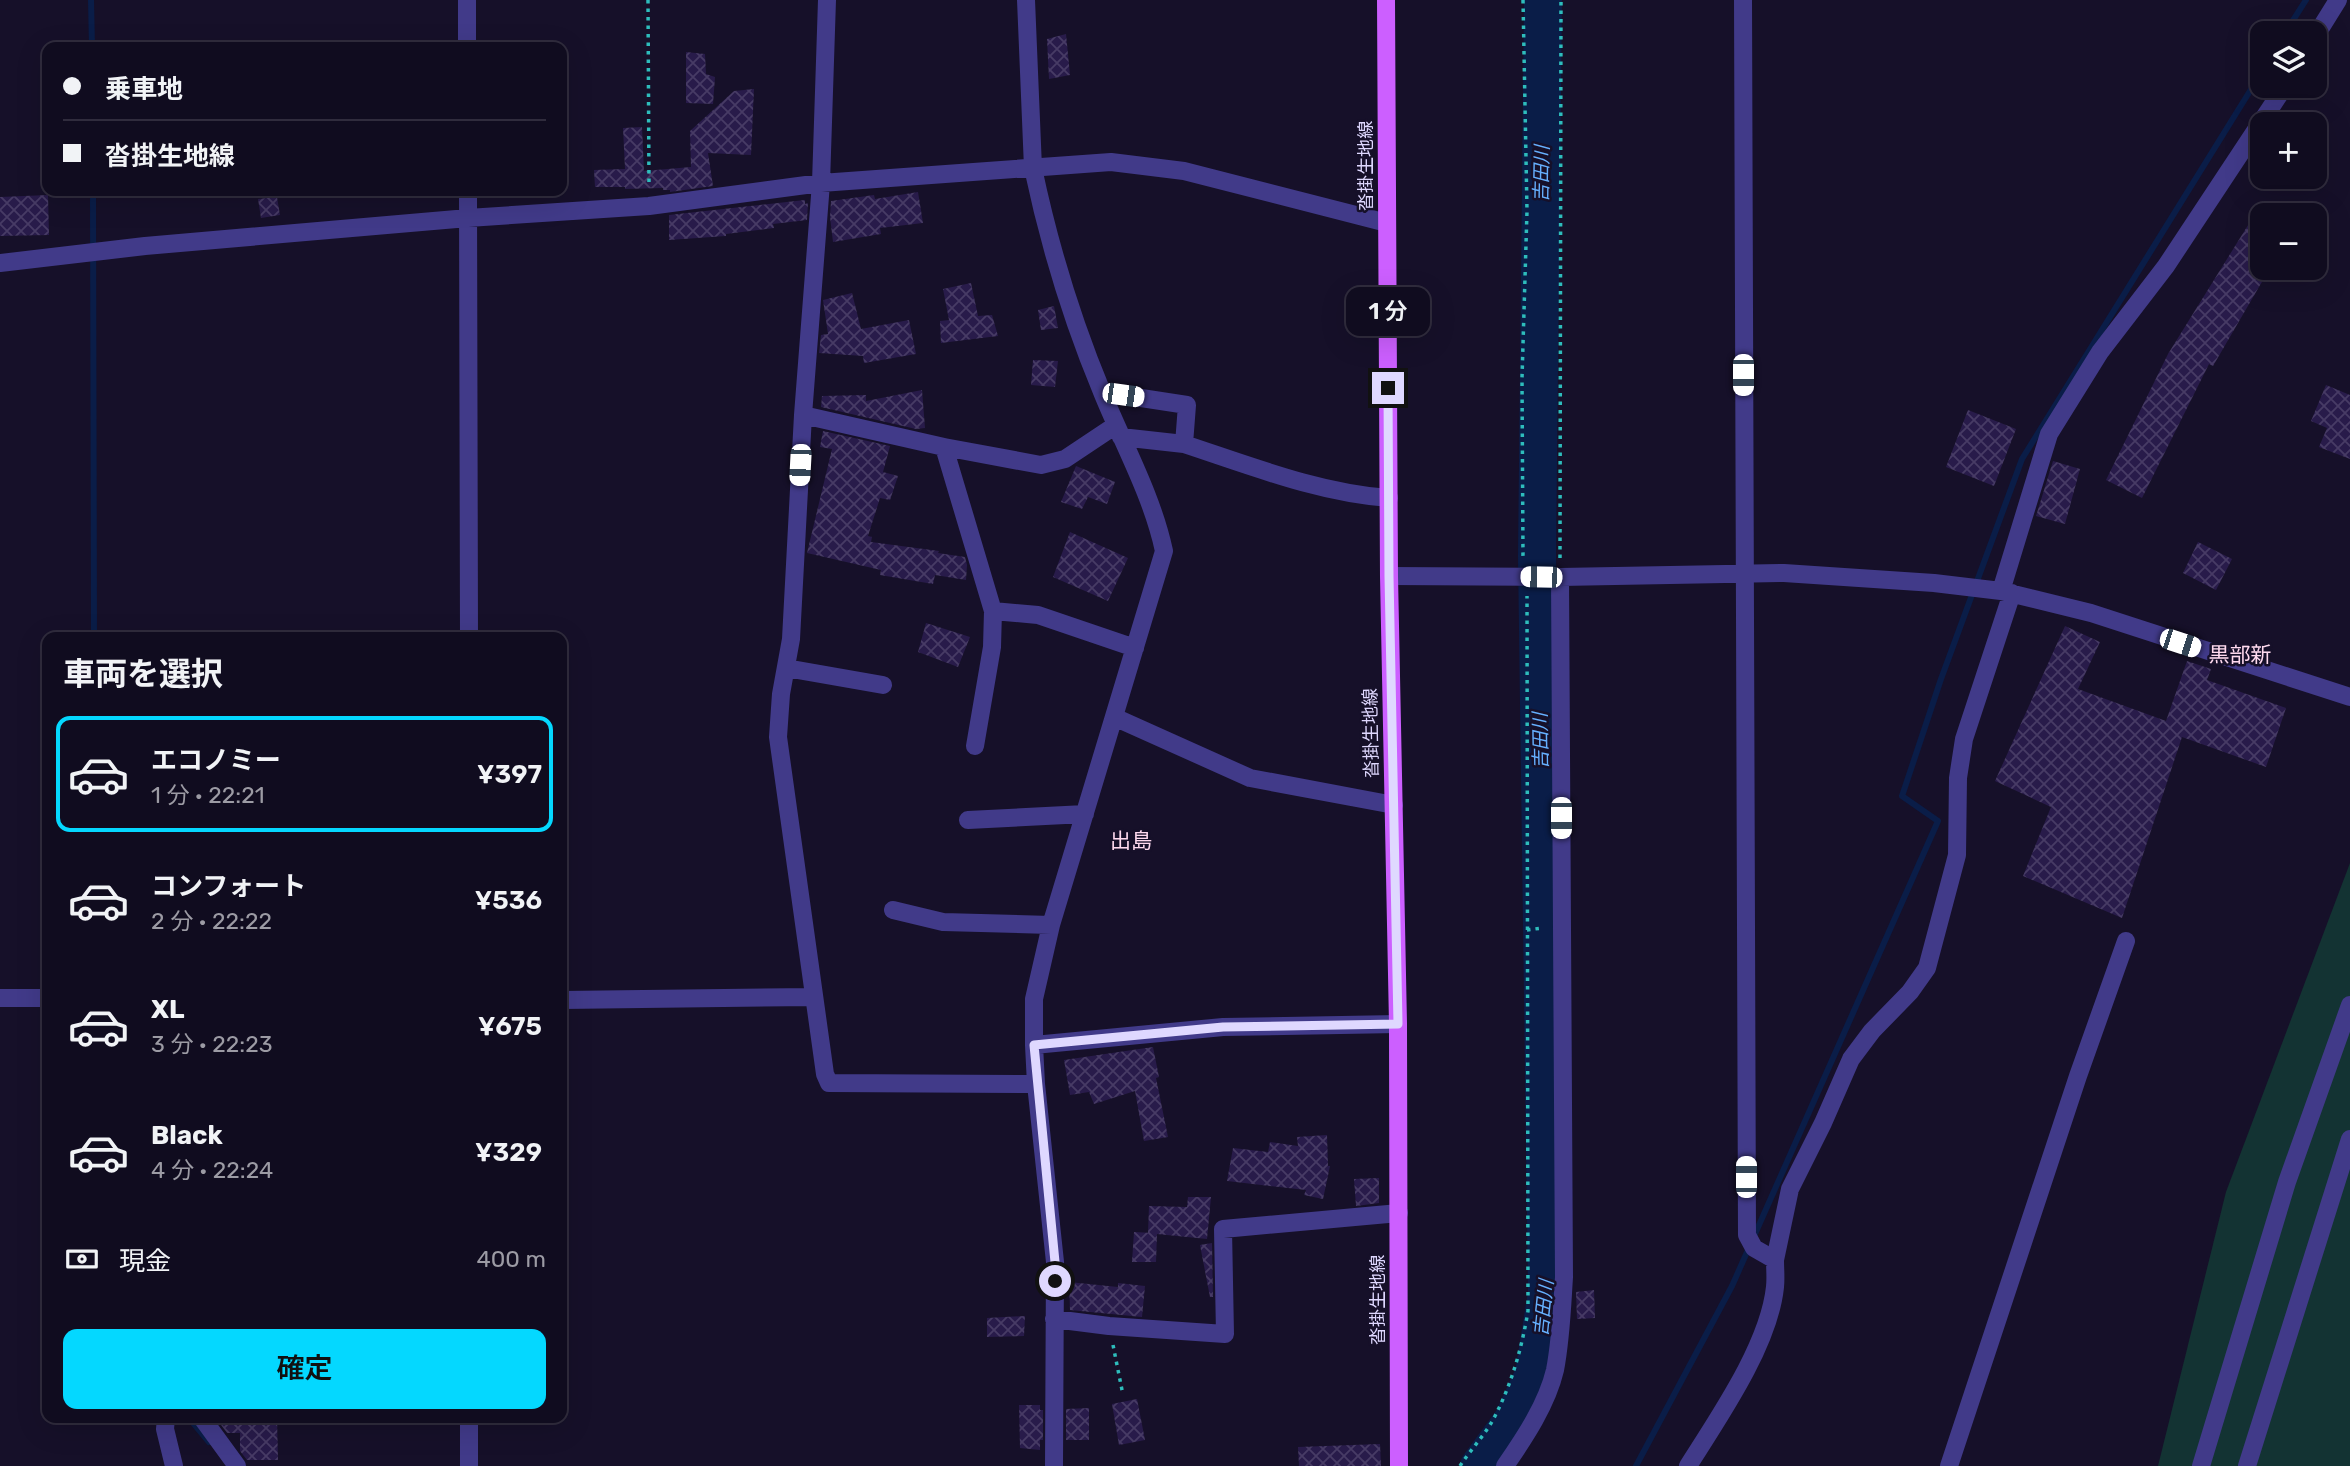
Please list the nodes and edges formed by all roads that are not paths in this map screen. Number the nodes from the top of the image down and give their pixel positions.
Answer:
1 (467, 0) edge
2 (827, 0) edge
3 (1026, 0) edge
4 (1386, 0) edge
5 (1743, 0) edge
6 (2338, 0) edge
7 (2325, 21) edge
8 (467, 42) edge
9 (2276, 98) edge
10 (1033, 168) junction
11 (821, 183) junction
12 (468, 196) edge
13 (468, 218) junction
14 (1387, 223) junction
15 (0, 263) edge
16 (1102, 392) junction
17 (803, 415) junction
18 (1119, 431) junction
19 (1184, 444) junction
20 (944, 447) junction
21 (1389, 498) junction
22 (1745, 574) junction
23 (1389, 576) junction
24 (1560, 577) junction
25 (2006, 592) junction
26 (993, 611) junction
27 (469, 632) edge
28 (1135, 648) junction
29 (786, 668) junction
30 (883, 685) dead end
31 (2350, 697) edge
32 (1114, 717) junction
33 (975, 746) dead end
34 (1394, 806) junction
35 (1085, 814) junction
36 (968, 820) dead end
37 (893, 910) dead end
38 (1051, 925) junction
39 (2126, 941) dead end
40 (814, 997) junction
41 (0, 998) edge
42 (42, 998) edge
43 (567, 1000) edge
44 (2350, 1005) edge
45 (1398, 1024) junction
46 (1034, 1045) junction
47 (1036, 1084) junction
48 (2350, 1139) edge
49 (1399, 1213) junction
50 (1775, 1260) junction
51 (1054, 1319) junction
52 (166, 1423) edge
53 (206, 1423) edge
54 (470, 1423) edge
55 (174, 1466) edge
56 (237, 1466) edge
57 (469, 1466) edge
58 (1054, 1466) edge
59 (1399, 1466) edge
60 (1505, 1466) edge
61 (1688, 1466) edge
62 (1949, 1466) edge
63 (2201, 1466) edge
64 (2247, 1466) edge

1 - 8 street
2 - 11 street
3 - 10 street
4 - 14 main road, 沓掛生地線
5 - 22 street
6 - 7 street
9 - 25 street
10 - 11 street
10 - 14 street
10 - 16 street
11 - 13 street
11 - 17 street
12 - 13 street
13 - 15 street
13 - 27 street
14 - 21 main road, 沓掛生地線
16 - 18 street
16 - 19 street
17 - 20 street
17 - 29 street
18 - 19 street
18 - 20 street
18 - 28 street
19 - 21 street
20 - 26 street
21 - 23 main road, 沓掛生地線
22 - 24 street
22 - 25 street
22 - 50 street
23 - 24 street
23 - 34 main road, 沓掛生地線
24 - 60 street
25 - 31 street
25 - 50 street
26 - 28 street
26 - 33 street
28 - 32 street
29 - 30 street
29 - 40 street
32 - 34 street
32 - 35 street
34 - 45 main road, 沓掛生地線
35 - 36 street
35 - 38 street
37 - 38 street
38 - 46 street
39 - 62 street
40 - 43 street
40 - 47 street
41 - 42 street
44 - 63 street
45 - 46 street
45 - 49 main road, 沓掛生地線
46 - 47 street
47 - 51 street
48 - 64 street
49 - 51 street
49 - 59 main road, 沓掛生地線
50 - 61 street
51 - 58 street
52 - 55 street
53 - 56 street
54 - 57 street

